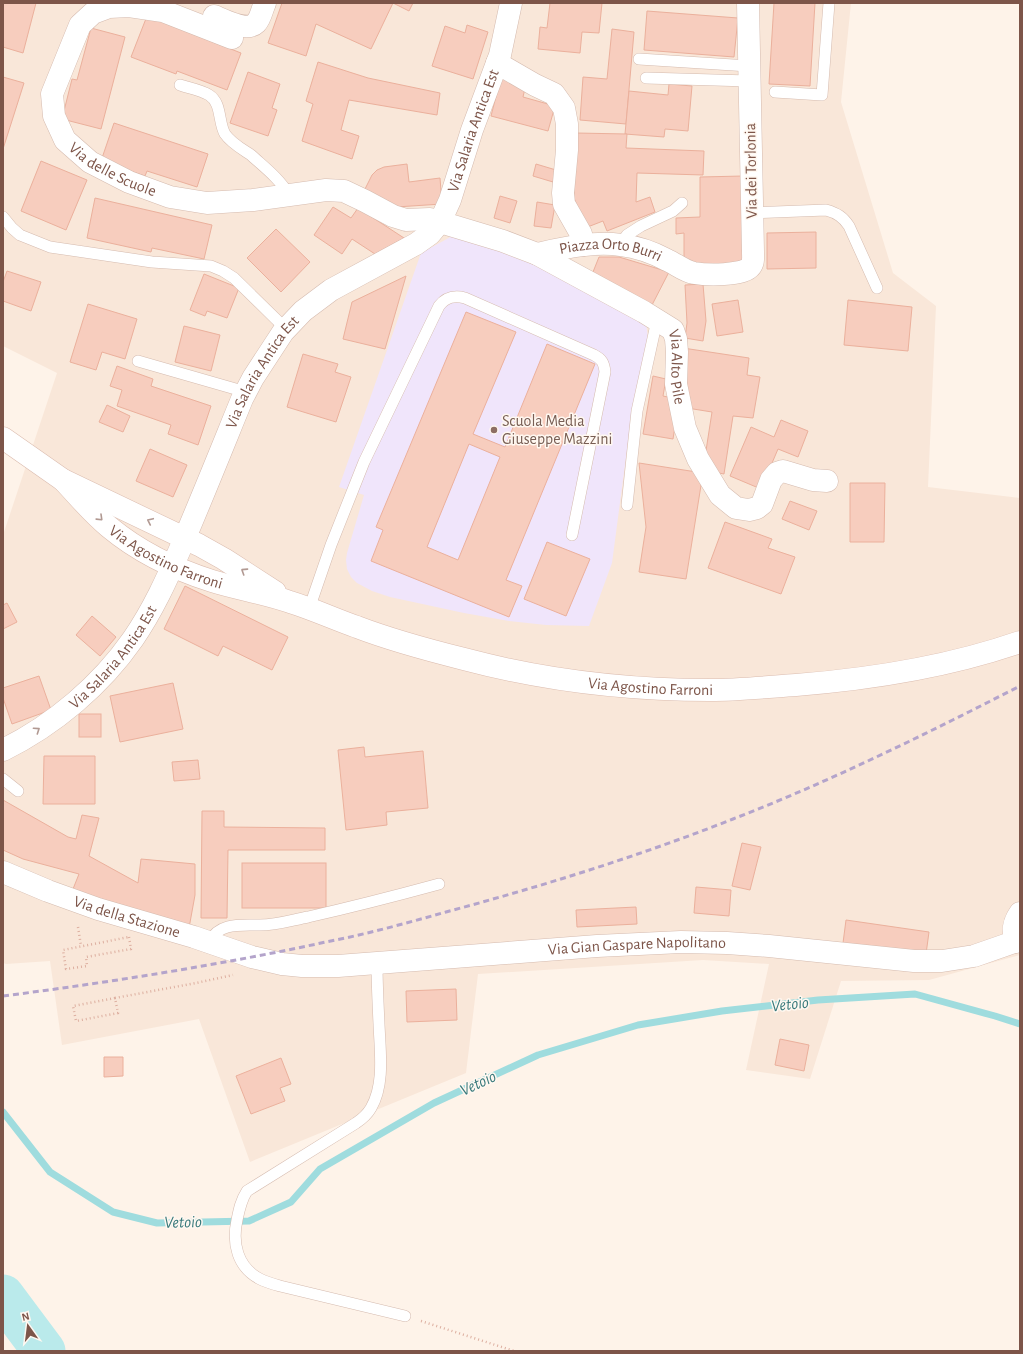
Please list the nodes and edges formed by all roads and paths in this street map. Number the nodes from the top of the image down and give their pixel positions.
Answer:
1 (179, 3) edge
2 (265, 3) edge
3 (511, 3) edge
4 (748, 3) edge
5 (829, 3) edge
6 (232, 38) dead end
7 (638, 59) dead end
8 (497, 63) junction
9 (749, 73) junction
10 (646, 78) dead end
11 (180, 85) dead end
12 (775, 92) dead end
13 (289, 195) junction
14 (682, 203) dead end
15 (752, 213) junction
16 (3, 217) edge
17 (440, 222) junction
18 (584, 245) junction
19 (620, 245) junction
20 (537, 254) junction
21 (681, 268) joint
22 (877, 288) dead end
23 (657, 320) junction
24 (286, 329) junction
25 (138, 361) dead end
26 (246, 392) junction
27 (3, 438) edge
28 (63, 480) junction
29 (827, 481) dead end
30 (627, 505) dead end
31 (572, 535) dead end
32 (185, 538) junction
33 (172, 566) junction
34 (288, 601) junction
35 (309, 609) junction
36 (1020, 642) edge
37 (3, 750) edge
38 (3, 779) edge
39 (18, 792) dead end
40 (3, 872) edge
41 (439, 884) dead end
42 (1020, 913) edge
43 (1018, 941) edge
44 (209, 942) junction
45 (252, 957) joint
46 (377, 962) junction
47 (87, 966) joint
48 (234, 975) dead end
49 (115, 998) junction
50 (405, 1316) joint
51 (514, 1351) edge

1 - 2 street
3 - 8 street, Via Salaria Antica Est
4 - 9 street, Via dei Torlonia
5 - 12 lane
6 - 13 street, Via delle Scuole
7 - 9 lane
8 - 17 street, Via Salaria Antica Est
8 - 18 street
9 - 10 lane
9 - 15 street, Via dei Torlonia
11 - 13 lane
13 - 17 street, Via delle Scuole
14 - 19 lane
15 - 21 street, Via dei Torlonia
15 - 22 lane
16 - 24 lane
17 - 20 street, Via Alto Pile
17 - 24 street, Via Salaria Antica Est
18 - 19 street, Piazza Orto Burri
18 - 20 street, Piazza Orto Burri
19 - 21 street, Piazza Orto Burri
20 - 23 street, Via Alto Pile
23 - 29 street, Via Alto Pile
23 - 30 lane
24 - 26 street, Via Salaria Antica Est
25 - 26 lane
26 - 32 street, Via Salaria Antica Est
27 - 28 street, Via Agostino Farroni
32 -> 28 street, Via Agostino Farroni
28 -> 33 street, Via Agostino Farroni
31 - 35 lane
32 - 33 street, Via Salaria Antica Est
34 -> 32 street, Via Agostino Farroni
33 - 34 street, Via Agostino Farroni
37 -> 33 street, Via Salaria Antica Est
34 - 35 street, Via Agostino Farroni
35 - 36 street, Via Agostino Farroni
38 - 39 lane
40 - 44 street, Via della Stazione
41 - 44 lane
42 - 43 street
43 - 46 street, Via Gian Gaspare Napolitano
44 - 45 street, Via della Stazione
45 - 46 street, Via Gian Gaspare Napolitano
46 - 50 lane
47 - 47 path
48 - 49 path
49 - 49 path
50 - 51 path

